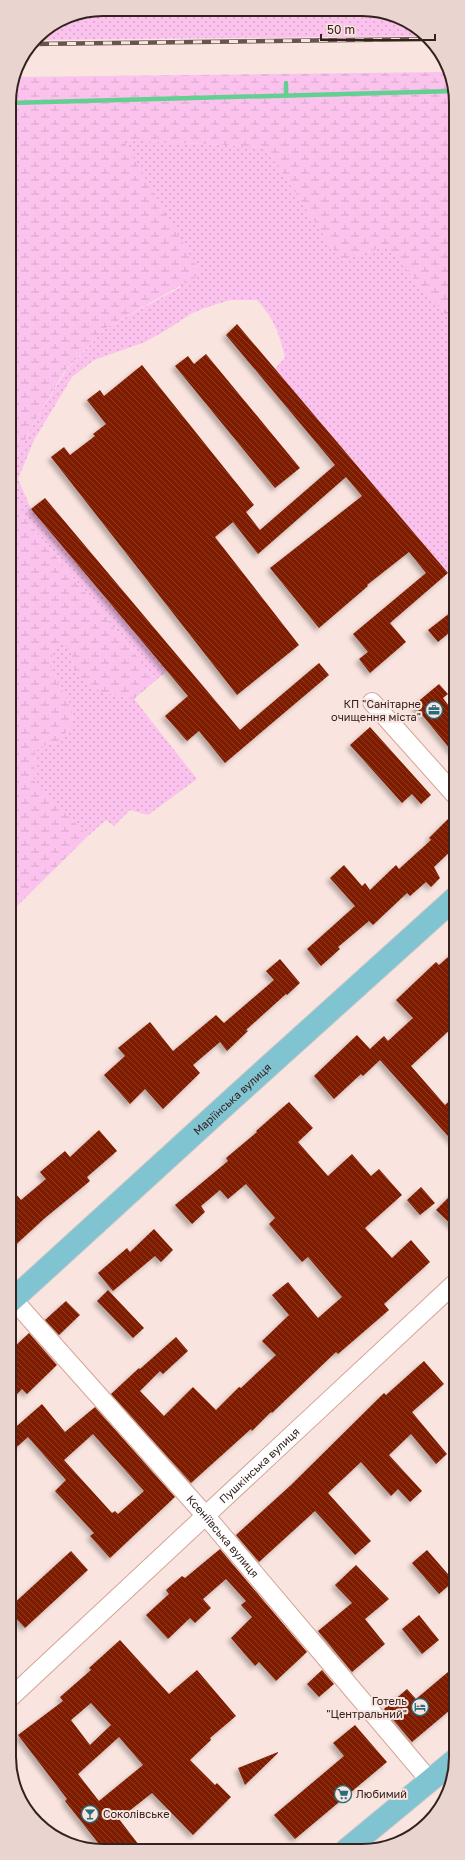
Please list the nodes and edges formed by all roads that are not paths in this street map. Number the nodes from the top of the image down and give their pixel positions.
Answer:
1 (372, 702) dead end
2 (449, 788) edge
3 (449, 904) edge
4 (449, 1288) edge
5 (16, 1294) edge
6 (16, 1305) edge
7 (205, 1514) junction
8 (16, 1692) edge
9 (449, 1765) edge
10 (430, 1781) junction
11 (353, 1844) edge

1 - 2 street
3 - 5 main road, Маріїнська вулиця
4 - 7 street, Пушкінська вулиця
6 - 7 street, Ксеніївська вулиця
7 - 8 street, Пушкінська вулиця
7 - 10 street, Ксеніївська вулиця
9 - 10 main road
10 - 11 main road

